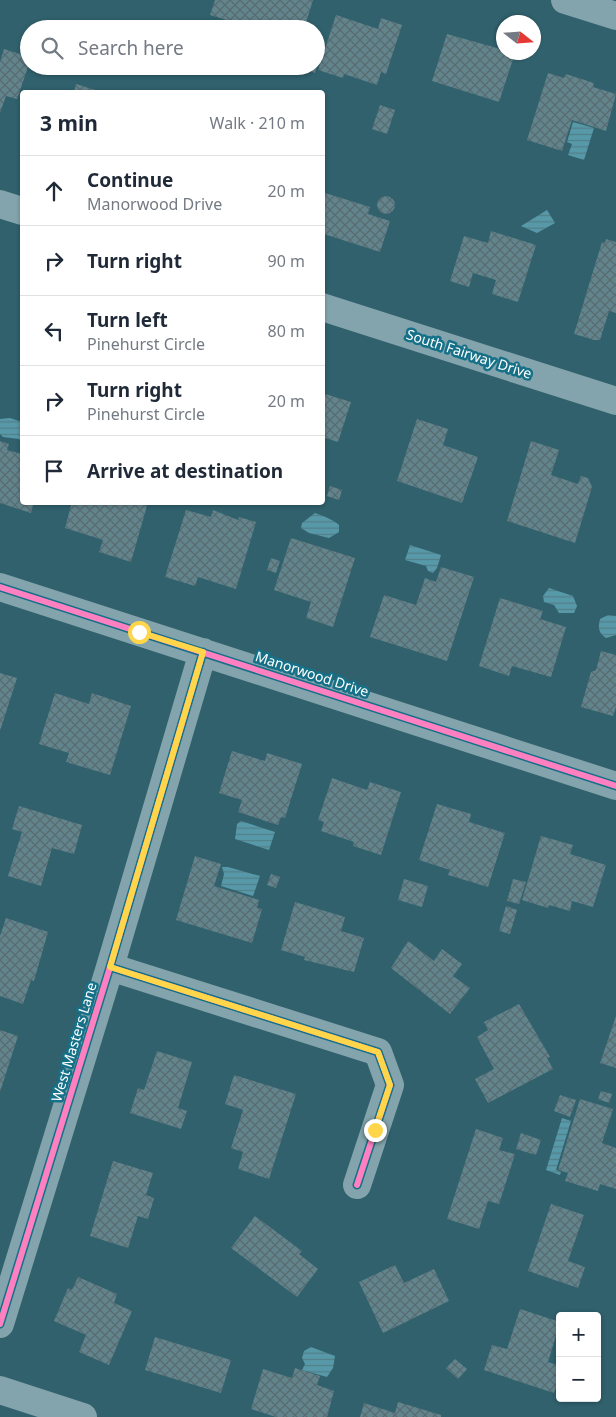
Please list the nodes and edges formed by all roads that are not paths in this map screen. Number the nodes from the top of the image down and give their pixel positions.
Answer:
1 (565, 0) edge
2 (616, 16) edge
3 (0, 204) edge
4 (20, 210) edge
5 (325, 308) edge
6 (616, 401) edge
7 (0, 587) edge
8 (203, 652) junction
9 (616, 786) edge
10 (110, 967) junction
11 (357, 1185) dead end
12 (0, 1324) edge
13 (0, 1390) edge
14 (83, 1417) edge

1 - 2 street
3 - 4 street
5 - 6 street, South Fairway Drive
7 - 8 street, Manorwood Drive
8 - 9 street, Manorwood Drive
8 - 10 street, West Masters Lane
10 - 11 street
10 - 12 street, West Masters Lane
13 - 14 street

